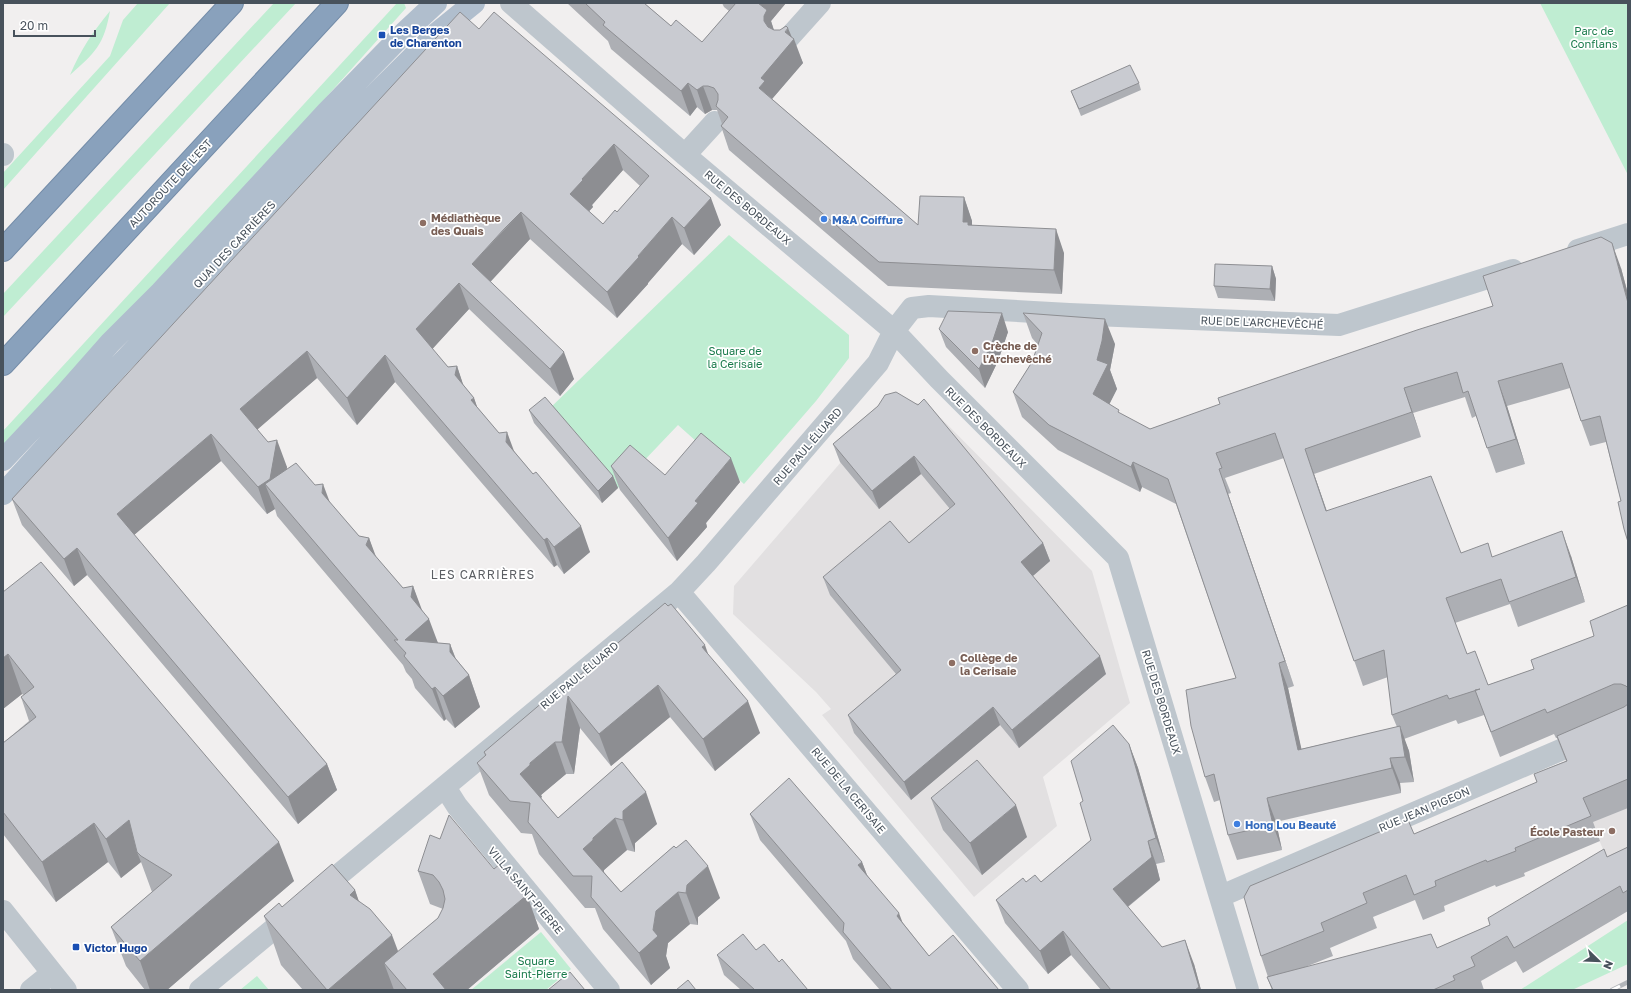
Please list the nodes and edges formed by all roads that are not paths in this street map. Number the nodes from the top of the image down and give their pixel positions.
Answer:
1 (232, 3) edge
2 (337, 3) edge
3 (436, 3) edge
4 (474, 3) edge
5 (511, 3) edge
6 (820, 3) edge
7 (785, 42) edge
8 (715, 122) dead end
9 (685, 154) junction
10 (1627, 231) edge
11 (3, 250) edge
12 (1561, 255) edge
13 (1531, 264) edge
14 (894, 331) junction
15 (3, 364) edge
16 (3, 460) edge
17 (3, 494) edge
18 (679, 592) junction
19 (1628, 722) edge
20 (445, 788) junction
21 (1221, 896) junction
22 (3, 911) edge
23 (52, 973) junction
24 (31, 990) edge
25 (66, 990) edge
26 (200, 990) edge
27 (609, 990) edge
28 (1018, 990) edge
29 (1248, 990) edge

1 - 11 highway
2 - 15 highway, AUTOROUTE DE L’EST
3 - 16 main road, QUAI DES CARRIÈRES
4 - 17 main road, QUAI DES CARRIÈRES
5 - 9 street, RUE DES BORDEAUX
6 - 7 street
8 - 9 street
9 - 14 street, RUE DES BORDEAUX
10 - 12 street
13 - 14 street, RUE DE L'ARCHEVÊCHÉ
14 - 18 street, RUE PAUL ÉLUARD
14 - 21 street, RUE DES BORDEAUX
18 - 20 street, RUE PAUL ÉLUARD
18 - 28 street, RUE DE LA CERISAIE
19 - 21 street, RUE JEAN PIGEON
20 - 26 street, RUE PAUL ÉLUARD
20 - 27 street, VILLA SAINT-PIERRE
21 - 29 street, RUE DES BORDEAUX
22 - 23 street
23 - 24 street
23 - 25 street

